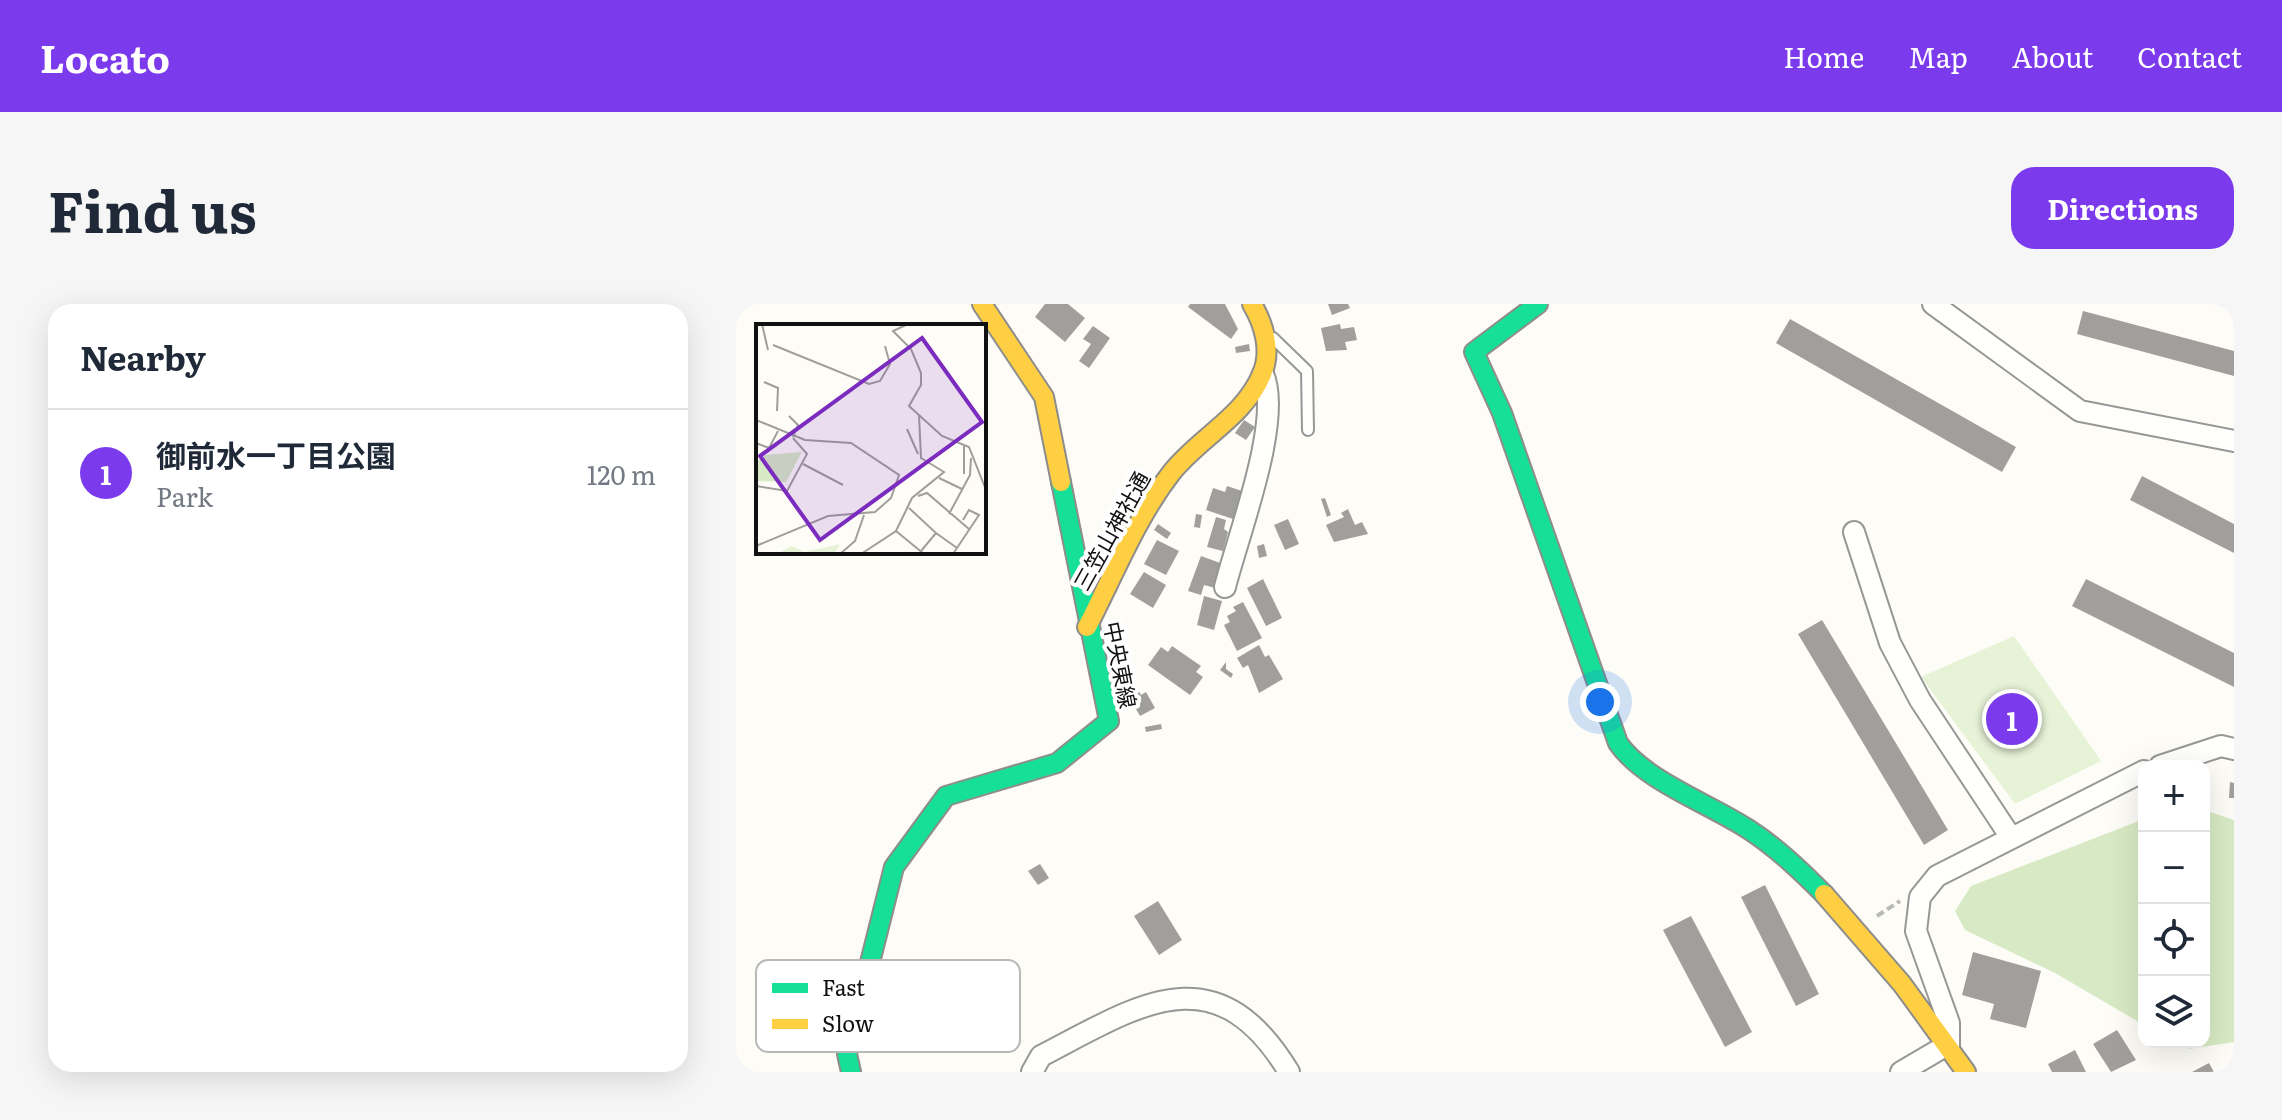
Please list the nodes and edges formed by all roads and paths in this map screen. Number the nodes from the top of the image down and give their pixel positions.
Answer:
1 (982, 304) edge
2 (1252, 304) edge
3 (1538, 304) edge
4 (1933, 304) edge
5 (1263, 328) junction
6 (1263, 374) junction
7 (1308, 430) dead end
8 (2234, 441) edge
9 (1854, 532) dead end
10 (1225, 587) dead end
11 (1087, 627) junction
12 (2234, 749) edge
13 (2178, 760) edge
14 (2138, 774) edge
15 (2010, 836) junction
16 (1920, 897) junction
17 (1854, 929) junction
18 (871, 960) edge
19 (1948, 1046) junction
20 (848, 1052) edge
21 (851, 1072) edge
22 (1032, 1072) edge
23 (1289, 1072) edge
24 (1901, 1072) edge
25 (1966, 1072) edge

1 - 11 street, 中央東線
2 - 5 street
3 - 17 street
4 - 8 street
5 - 6 street
5 - 7 lane
6 - 10 street
6 - 11 street, 三笠山神社通
9 - 15 street
11 - 18 street, 中央東線
12 - 13 street
14 - 15 street
15 - 16 street
16 - 17 path
16 - 19 street
17 - 19 street
19 - 24 street
19 - 25 street
20 - 21 street, 中央東線
22 - 23 street

